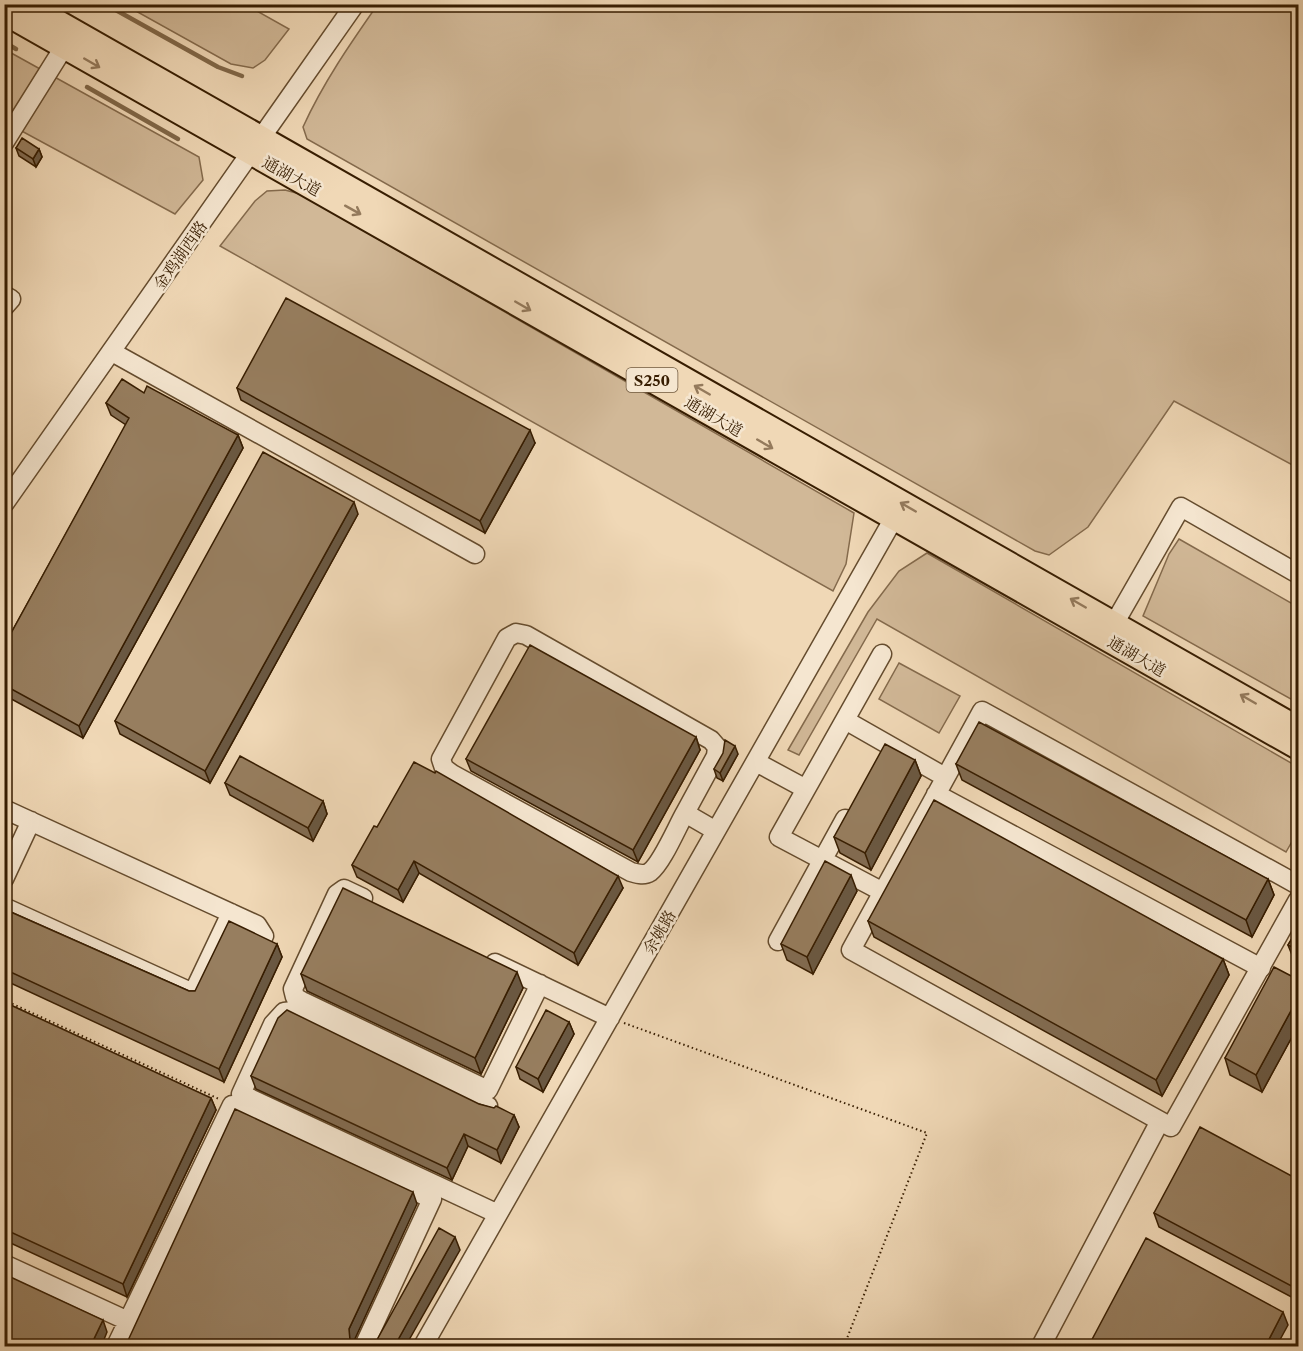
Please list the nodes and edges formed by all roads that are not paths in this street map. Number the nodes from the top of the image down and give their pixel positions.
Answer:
1 (27, 4) edge
2 (355, 4) edge
3 (4, 13) edge
4 (64, 47) junction
5 (4, 143) edge
6 (257, 146) junction
7 (4, 295) edge
8 (4, 307) edge
9 (112, 352) junction
10 (4, 504) edge
11 (894, 518) junction
12 (475, 554) dead end
13 (1299, 574) edge
14 (1114, 624) junction
15 (882, 654) dead end
16 (845, 720) junction
17 (1299, 728) edge
18 (887, 744) junction
19 (1299, 748) edge
20 (756, 762) junction
21 (876, 763) edge
22 (945, 777) junction
23 (806, 789) junction
24 (936, 794) junction
25 (855, 802) edge
26 (4, 809) edge
27 (685, 813) junction
28 (31, 821) junction
29 (716, 831) junction
30 (823, 860) junction
31 (4, 879) edge
32 (1299, 885) edge
33 (883, 892) junction
34 (1299, 900) edge
35 (375, 904) edge
36 (4, 907) edge
37 (231, 913) junction
38 (264, 936) edge
39 (778, 941) dead end
40 (478, 954) edge
41 (1261, 968) junction
42 (540, 984) junction
43 (610, 1018) junction
44 (488, 1106) edge
45 (1160, 1121) junction
46 (498, 1214) junction
47 (4, 1264) edge
48 (128, 1321) junction
49 (116, 1347) edge
50 (364, 1347) edge
51 (423, 1347) edge
52 (1041, 1347) edge

1 - 6 main road, 通湖大道 / S250
2 - 6 street, 金鸡湖西路
3 - 4 main road, 通湖大道 / S250
4 - 5 street
4 -> 6 main road, 通湖大道 / S250
6 - 9 street, 金鸡湖西路
6 -> 11 main road, 通湖大道 / S250
14 -> 6 main road, 通湖大道 / S250
7 - 8 street
9 - 10 street, 金鸡湖西路
9 - 12 street
11 - 19 main road, 通湖大道 / S250
11 - 20 street, 余姚路
13 - 14 street
17 -> 14 main road, 通湖大道 / S250
15 - 16 street
16 - 18 street
16 - 23 street
18 - 21 street
18 - 22 street
20 - 23 street
20 - 29 street, 余姚路
22 - 24 street
22 - 32 street
23 - 30 street
24 - 33 street
24 - 41 street
25 - 30 street
26 - 28 street
27 - 27 street
27 - 29 street
28 - 31 street
28 - 37 street
29 - 43 street, 余姚路
30 - 33 street
30 - 39 street
33 - 45 street
34 - 41 street
35 - 42 street
36 - 37 street
37 - 38 street
40 - 42 street
41 - 45 street
42 - 43 street
43 - 46 street, 余姚路
44 - 46 street
45 - 52 street
46 - 51 street, 余姚路
47 - 48 street
48 - 49 street
48 - 50 street

